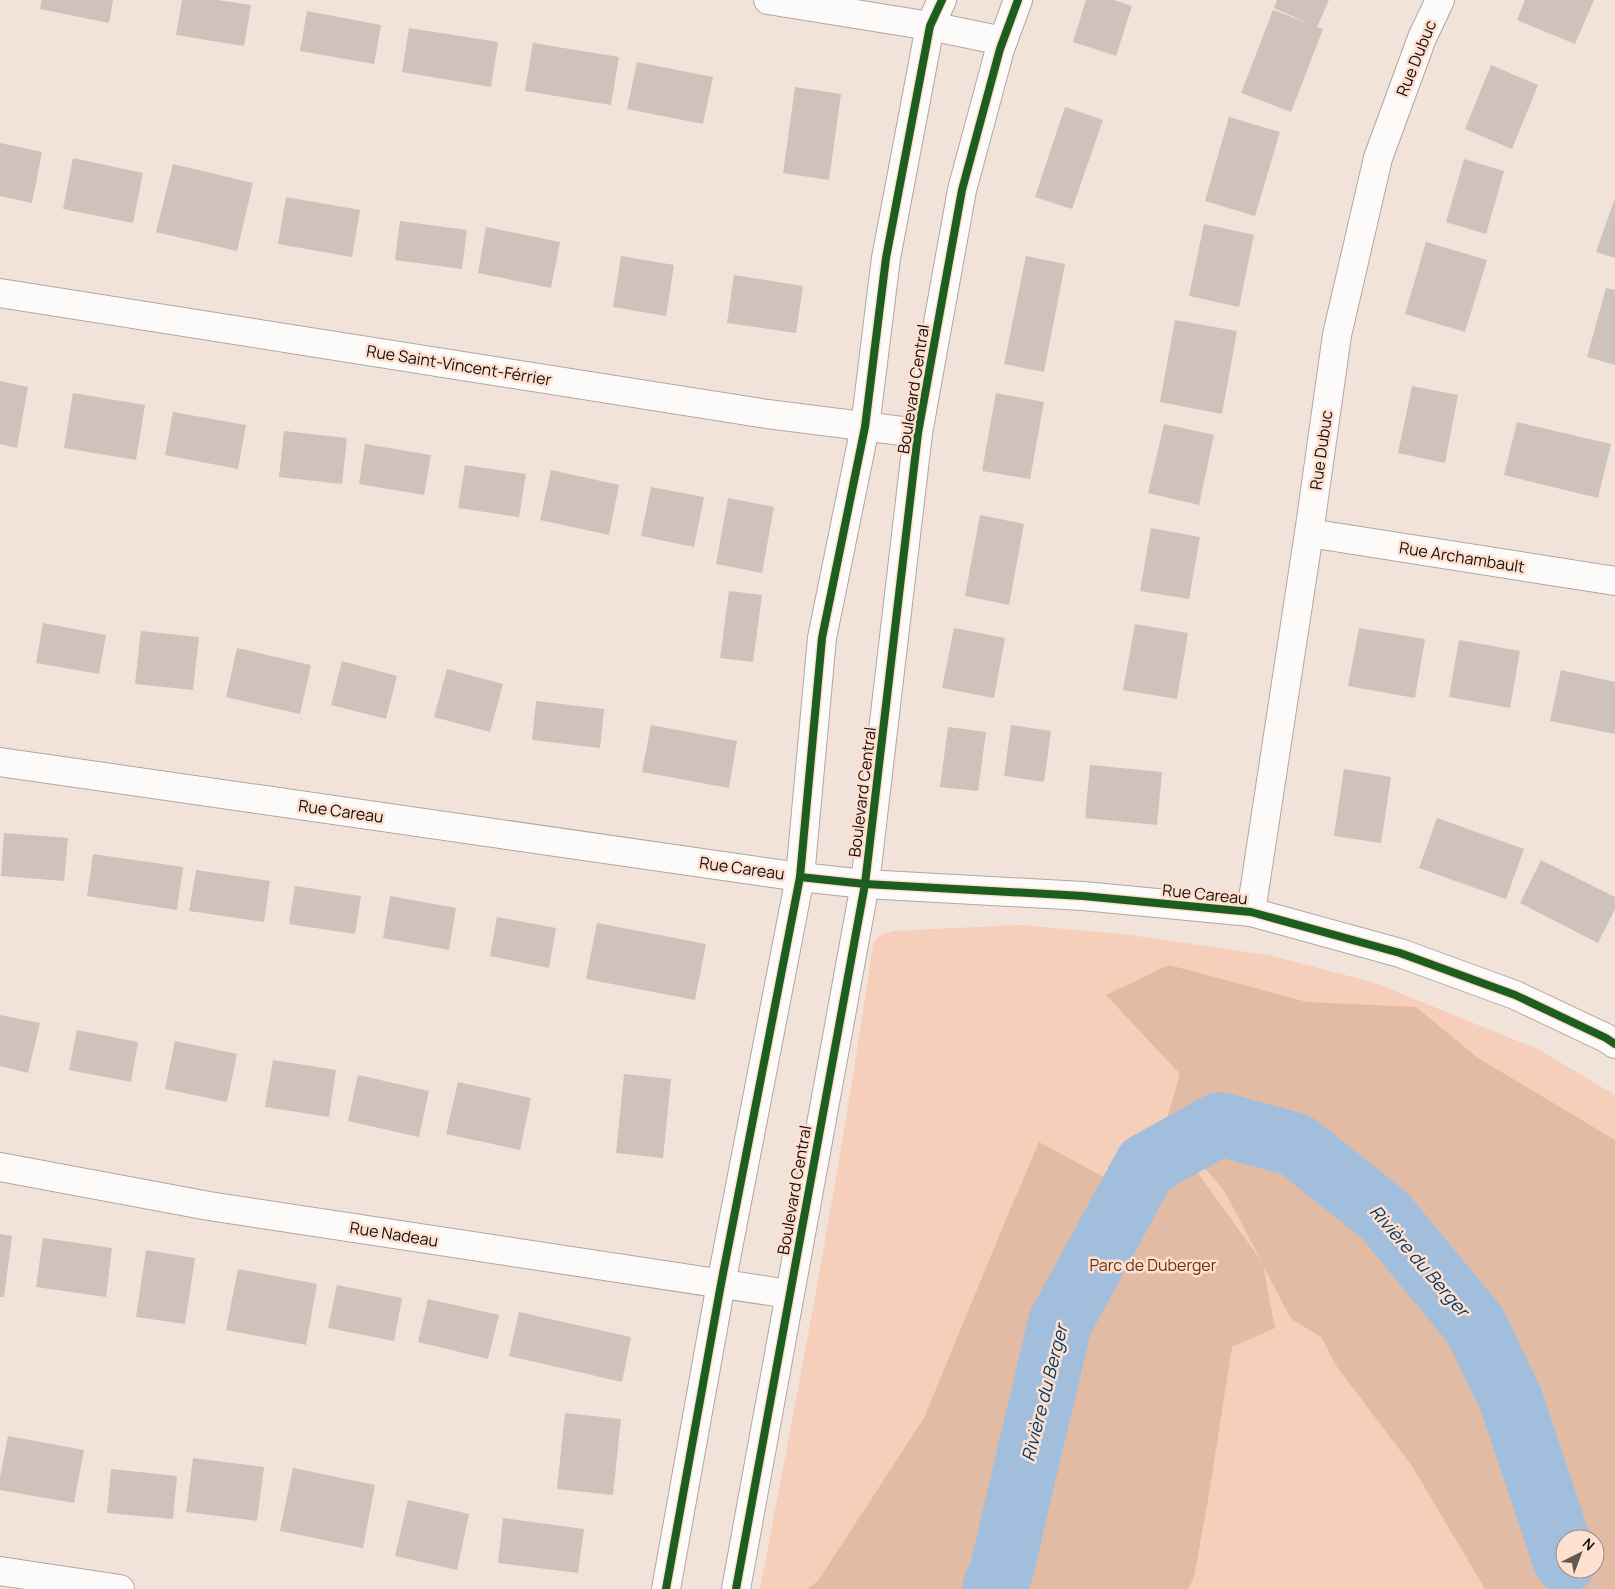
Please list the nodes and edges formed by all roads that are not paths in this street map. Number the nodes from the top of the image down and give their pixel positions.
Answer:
1 (768, 0) edge
2 (942, 0) edge
3 (1018, 0) edge
4 (1440, 0) edge
5 (930, 26) junction
6 (1003, 42) junction
7 (0, 293) edge
8 (865, 427) junction
9 (918, 432) junction
10 (1309, 533) junction
11 (1615, 580) edge
12 (0, 762) edge
13 (800, 876) junction
14 (865, 884) junction
15 (1250, 912) junction
16 (1615, 1044) edge
17 (0, 1167) edge
18 (721, 1284) junction
19 (789, 1294) junction
20 (0, 1571) edge
21 (120, 1589) edge
22 (666, 1589) edge
23 (736, 1589) edge

1 - 5 street
2 - 5 street
3 - 6 street, Boulevard Central
4 - 10 street, Rue Dubuc
5 - 6 street
5 - 8 street
6 - 9 street, Boulevard Central
7 - 8 street, Rue Saint-Vincent-Férrier
8 - 9 street, Rue Saint-Vincent-Férrier
8 - 13 street
9 - 14 street, Boulevard Central
10 - 11 street, Rue Archambault
10 - 15 street, Rue Dubuc
12 - 13 street, Rue Careau
13 - 14 street, Rue Careau
13 - 18 street
14 - 15 street, Rue Careau
14 - 19 street, Boulevard Central
15 - 16 street, Rue Careau
17 - 18 street, Rue Nadeau
18 - 19 street, Rue Nadeau
18 - 22 street
19 - 23 street, Boulevard Central
20 - 21 street

